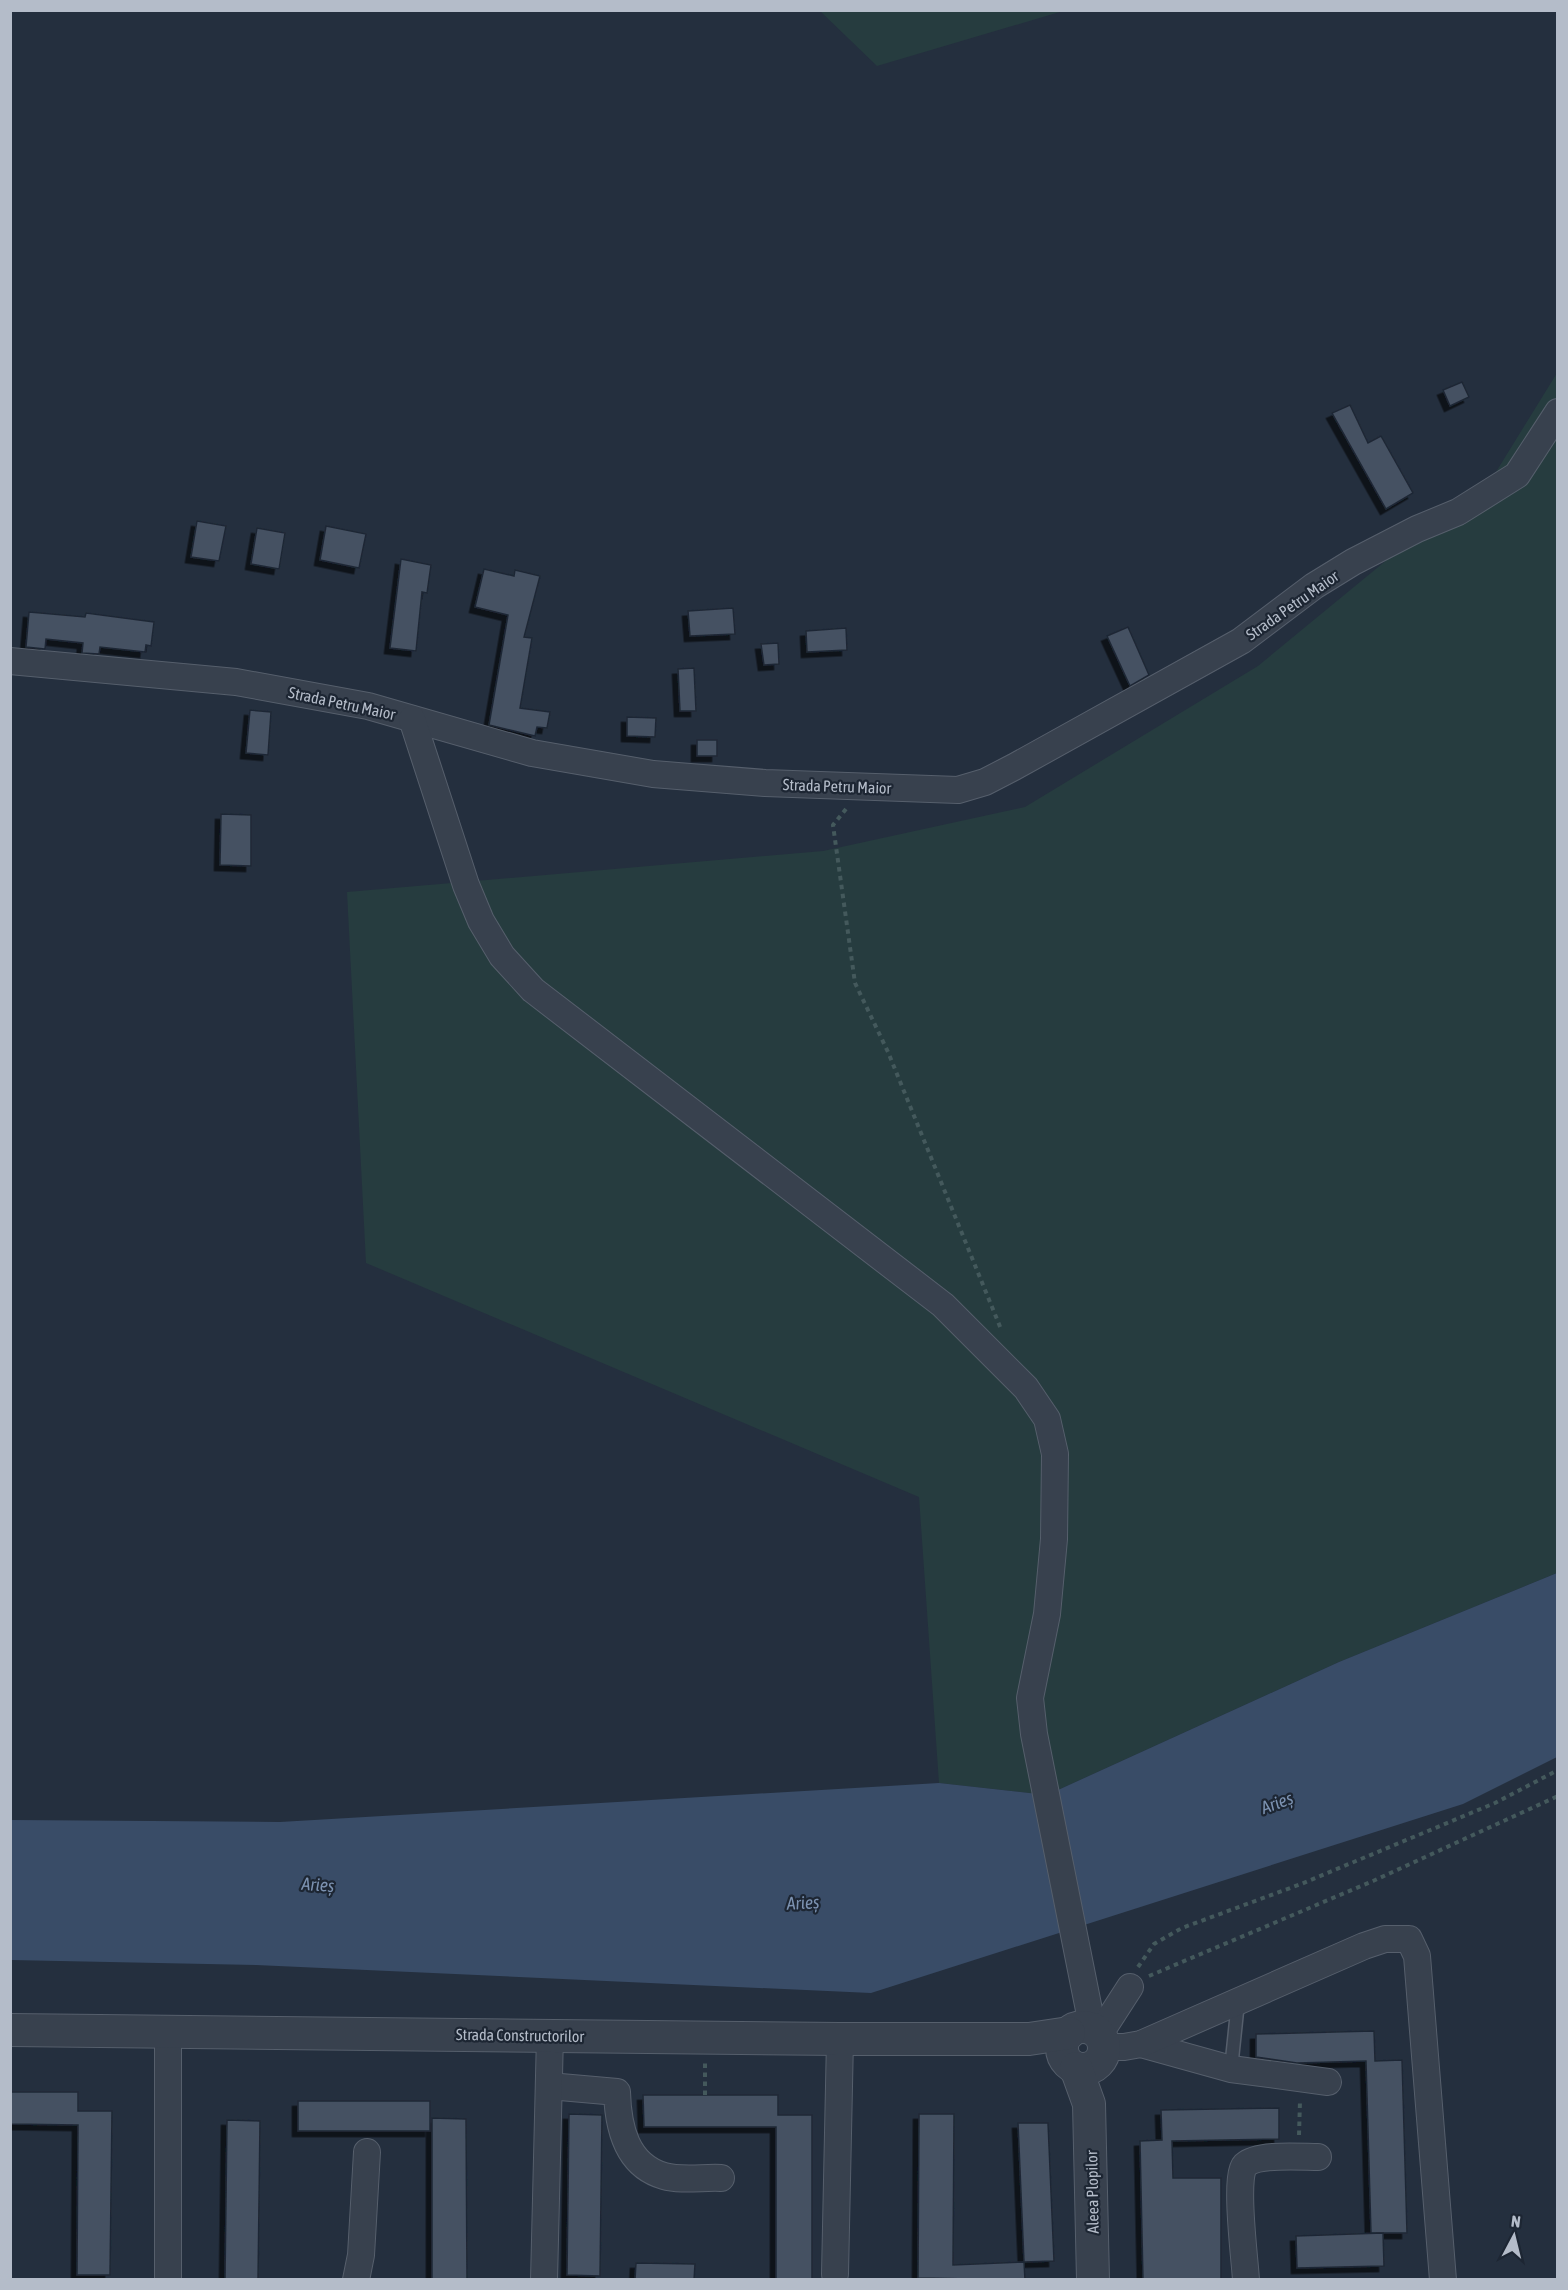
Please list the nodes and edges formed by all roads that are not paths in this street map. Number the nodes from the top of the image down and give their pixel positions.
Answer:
1 (1557, 412) edge
2 (10, 661) edge
3 (412, 719) junction
4 (1130, 1987) road end
5 (1239, 2001) junction
6 (10, 2030) edge
7 (168, 2032) junction
8 (550, 2035) junction
9 (840, 2039) junction
10 (1141, 2044) junction
11 (1087, 2047) junction
12 (1231, 2069) junction
13 (1328, 2082) dead end
14 (549, 2086) junction
15 (367, 2152) dead end
16 (1308, 2157) road end
17 (721, 2178) dead end
18 (835, 2274) dead end
19 (168, 2280) edge
20 (356, 2280) edge
21 (544, 2280) edge
22 (1093, 2280) edge
23 (1246, 2280) edge
24 (1443, 2280) edge

1 - 3 street, Strada Petru Maior
2 - 3 street, Strada Petru Maior
3 - 11 street
4 - 11 street
5 - 10 street
5 - 12 lane
5 - 24 street
6 - 7 street, Strada Constructorilor
7 - 8 street, Strada Constructorilor
7 - 19 street
8 - 9 street, Strada Constructorilor
8 - 14 street
9 - 11 street, Strada Constructorilor
9 - 18 street
10 - 11 street
10 - 12 street
11 - 22 street, Aleea Plopilor
12 - 13 street
14 - 17 street
14 - 21 street
15 - 20 street
16 - 23 street

